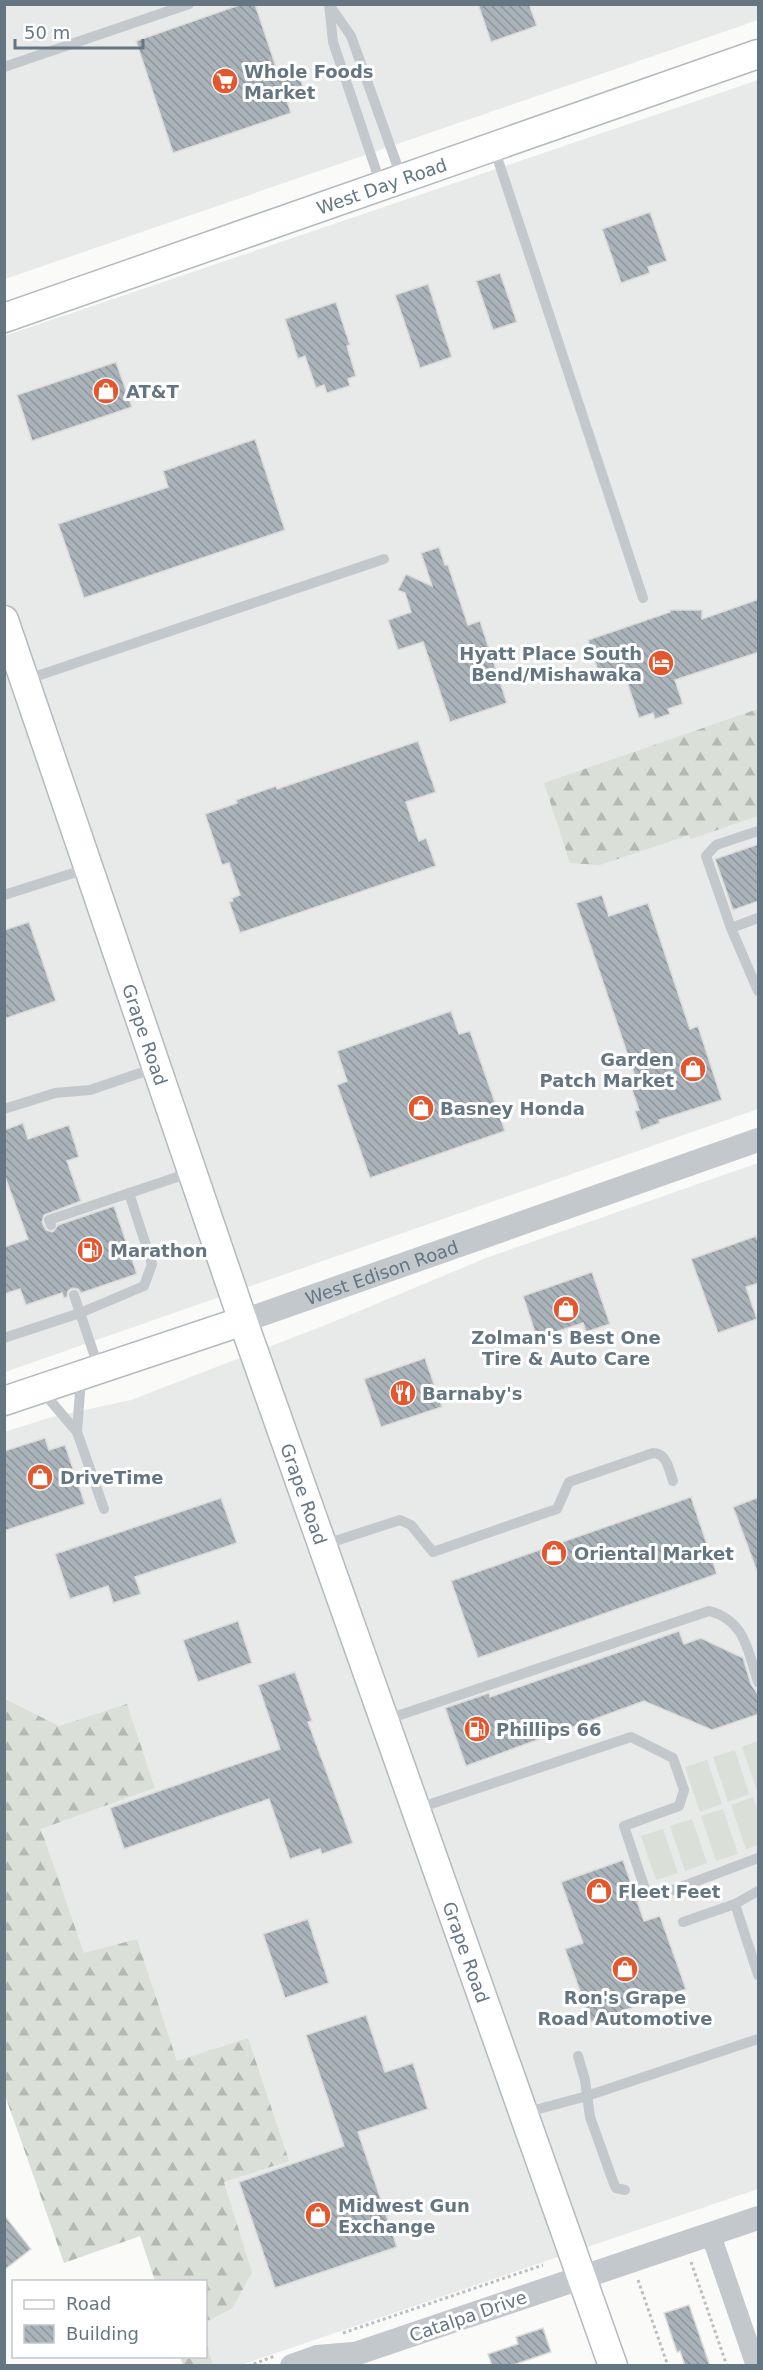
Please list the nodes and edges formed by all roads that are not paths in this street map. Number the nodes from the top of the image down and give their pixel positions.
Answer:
1 (189, 4) edge
2 (329, 5) edge
3 (759, 54) edge
4 (4, 67) edge
5 (494, 148) junction
6 (392, 184) junction
7 (4, 318) edge
8 (384, 559) dead end
9 (643, 598) dead end
10 (4, 621) edge
11 (25, 680) junction
12 (759, 831) edge
13 (90, 868) junction
14 (4, 896) edge
15 (759, 918) edge
16 (732, 928) junction
17 (759, 991) edge
18 (158, 1067) junction
19 (4, 1109) edge
20 (759, 1140) edge
21 (194, 1172) junction
22 (129, 1193) junction
23 (51, 1225) dead end
24 (74, 1295) dead end
25 (81, 1313) junction
26 (243, 1321) junction
27 (4, 1338) edge
28 (90, 1373) junction
29 (41, 1389) junction
30 (4, 1401) edge
31 (78, 1432) junction
32 (673, 1481) dead end
33 (104, 1509) dead end
34 (322, 1545) junction
35 (759, 1682) edge
36 (384, 1720) junction
37 (416, 1809) junction
38 (759, 1858) edge
39 (759, 1891) edge
40 (735, 1904) junction
41 (683, 1922) dead end
42 (759, 1976) edge
43 (759, 2039) edge
44 (578, 2056) dead end
45 (587, 2096) junction
46 (523, 2113) junction
47 (625, 2190) dead end
48 (759, 2218) edge
49 (711, 2235) junction
50 (581, 2277) junction
51 (285, 2360) edge
52 (350, 2362) edge
53 (613, 2366) edge
54 (756, 2366) edge

1 - 4 lane
2 - 6 lane
2 - 6 lane
3 - 5 main road, West Day Road
5 - 6 main road, West Day Road
5 - 9 lane
6 - 7 main road, West Day Road
8 - 11 lane
10 - 11 main road, Grape Road
11 - 13 main road, Grape Road
12 - 16 lane
13 - 14 lane
13 - 18 main road, Grape Road
15 - 16 lane
16 - 17 lane
18 - 19 lane
18 - 21 main road, Grape Road
20 - 26 street, West Edison Road
21 - 22 lane
21 - 26 main road, Grape Road
22 - 23 lane
22 - 25 lane
24 - 25 lane
25 - 27 lane
25 - 28 lane
26 - 28 main road, West Edison Road
26 - 34 main road, Grape Road
28 - 29 main road, West Edison Road
28 - 31 lane
29 - 30 main road, West Edison Road
29 - 31 lane
31 - 33 lane
32 - 34 lane
34 - 36 main road, Grape Road
35 - 36 lane
36 - 37 main road, Grape Road
37 - 38 lane
37 - 46 main road, Grape Road
39 - 40 lane
40 - 41 lane
40 - 42 lane
43 - 45 lane
44 - 45 lane
45 - 46 lane
45 - 47 lane
46 - 50 main road, Grape Road
48 - 49 street, Catalpa Drive
49 - 50 street, Catalpa Drive
49 - 54 street
50 - 52 street, Catalpa Drive
50 - 53 main road, Grape Road
51 - 52 street, Catalpa Drive

